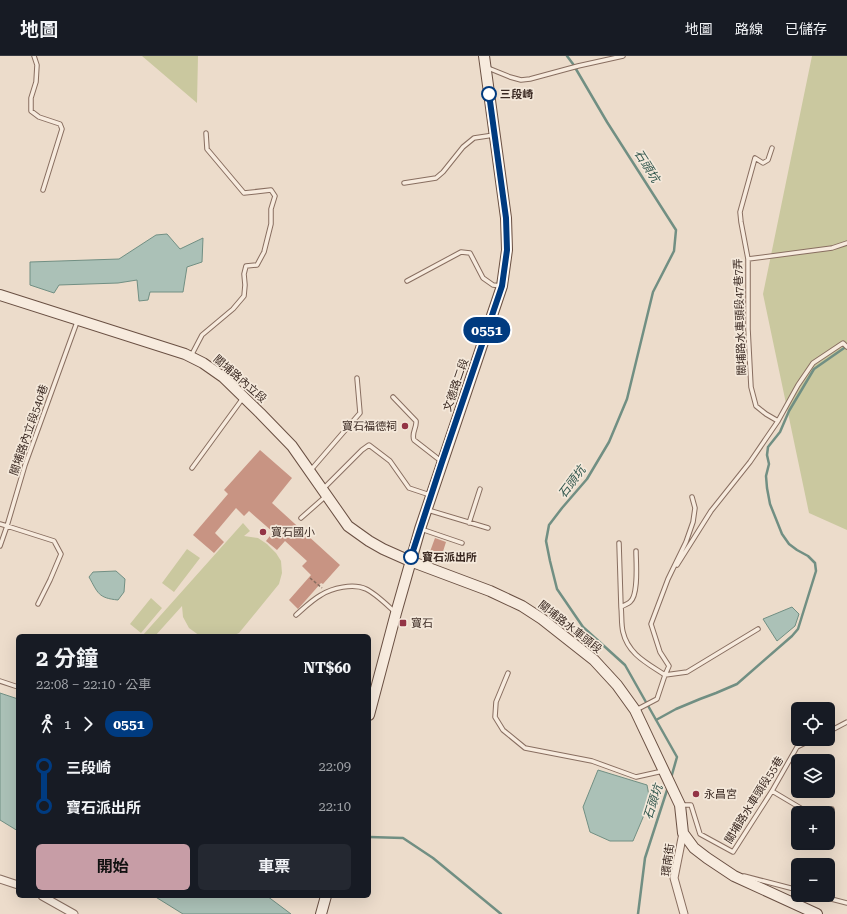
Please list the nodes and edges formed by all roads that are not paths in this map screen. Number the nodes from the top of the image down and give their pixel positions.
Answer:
1 (34, 56) edge
2 (484, 56) edge
3 (623, 56) edge
4 (485, 67) junction
5 (206, 133) dead end
6 (495, 135) junction
7 (772, 148) dead end
8 (404, 183) dead end
9 (43, 190) dead end
10 (847, 243) edge
11 (748, 259) junction
12 (407, 281) dead end
13 (502, 286) junction
14 (0, 295) edge
15 (78, 320) junction
16 (847, 346) edge
17 (191, 357) junction
18 (357, 378) dead end
19 (393, 397) dead end
20 (244, 398) junction
21 (778, 421) junction
22 (442, 462) junction
23 (192, 468) dead end
24 (309, 472) junction
25 (480, 489) dead end
26 (324, 492) junction
27 (431, 496) junction
28 (692, 497) dead end
29 (426, 510) junction
30 (301, 518) dead end
31 (469, 523) junction
32 (0, 524) edge
33 (7, 526) junction
34 (488, 528) dead end
35 (420, 529) junction
36 (462, 542) dead end
37 (619, 543) dead end
38 (0, 546) edge
39 (636, 551) dead end
40 (410, 561) junction
41 (668, 579) junction
42 (38, 604) dead end
43 (621, 607) junction
44 (396, 613) junction
45 (296, 615) dead end
46 (758, 629) dead end
47 (508, 673) dead end
48 (665, 675) junction
49 (0, 681) edge
50 (16, 686) edge
51 (371, 707) edge
52 (635, 710) junction
53 (847, 722) edge
54 (835, 728) edge
55 (799, 746) edge
56 (664, 771) junction
57 (772, 791) junction
58 (680, 805) junction
59 (798, 806) edge
60 (683, 832) junction
61 (726, 871) junction
62 (0, 879) edge
63 (16, 884) edge
64 (791, 888) edge
65 (46, 898) edge
66 (325, 898) edge
67 (835, 900) edge
68 (847, 903) edge
69 (74, 914) edge
70 (321, 914) edge
71 (684, 914) edge
72 (816, 914) edge

1 - 9 lane
2 - 4 street, 文德路二段
3 - 4 lane
4 - 6 street, 文德路二段
5 - 17 lane
6 - 8 lane
6 - 13 street, 文德路二段
7 - 11 lane, 關埔路水車頭段47巷7弄
10 - 11 lane
11 - 21 lane, 關埔路水車頭段47巷7弄
12 - 13 lane
13 - 22 street, 文德路二段
14 - 15 street, 關埔路內立段
15 - 17 street, 關埔路內立段
15 - 33 lane, 關埔路內立段540巷
16 - 21 lane
17 - 20 street, 關埔路內立段
18 - 24 lane
19 - 22 lane
20 - 23 lane
20 - 24 street, 關埔路內立段
21 - 41 lane
22 - 27 street, 文德路二段
24 - 26 street, 關埔路內立段
25 - 31 lane
26 - 27 lane
26 - 30 lane
26 - 40 street, 關埔路內立段
27 - 29 street, 文德路二段
28 - 41 lane
29 - 31 lane
29 - 35 street, 文德路二段
31 - 34 lane
32 - 33 lane
33 - 38 lane, 關埔路內立段540巷
33 - 42 lane
35 - 36 lane
35 - 40 street, 文德路二段
37 - 43 lane
39 - 43 lane
40 - 44 street, 文德路二段
40 - 52 street, 關埔路水車頭段
41 - 48 lane
43 - 48 lane
44 - 45 lane
44 - 51 street, 文德路二段
46 - 48 lane
47 - 56 lane
48 - 52 lane
49 - 50 lane
52 - 56 street, 關埔路水車頭段
53 - 54 lane
55 - 57 lane, 關埔路水車頭段55巷
56 - 58 street, 關埔路水車頭段
57 - 58 lane, 關埔路水車頭段55巷
57 - 59 lane
58 - 60 street
60 - 61 street
60 - 71 street, 環南街
61 - 64 lane
61 - 72 street
62 - 63 street
65 - 69 street
66 - 70 street
67 - 68 lane

